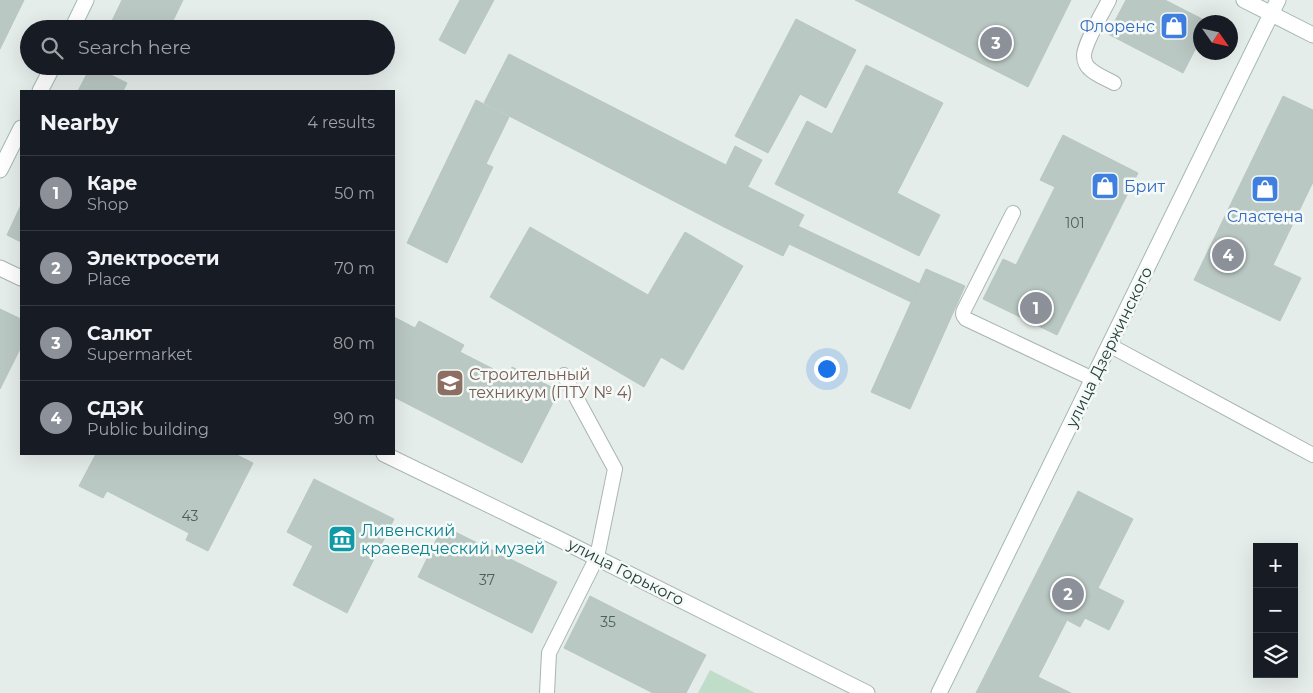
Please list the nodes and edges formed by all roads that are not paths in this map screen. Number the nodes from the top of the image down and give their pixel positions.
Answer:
1 (86, 0) edge
2 (1109, 0) edge
3 (1244, 0) edge
4 (1278, 0) edge
5 (1272, 14) junction
6 (76, 20) edge
7 (1313, 35) edge
8 (48, 75) edge
9 (1114, 83) dead end
10 (41, 90) edge
11 (20, 130) edge
12 (0, 170) edge
13 (1013, 213) dead end
14 (0, 268) edge
15 (20, 278) edge
16 (1109, 345) junction
17 (564, 375) dead end
18 (1093, 379) junction
19 (386, 455) edge
20 (1313, 455) edge
21 (597, 557) junction
22 (547, 693) edge
23 (867, 693) edge
24 (939, 693) edge

1 - 6 street
2 - 9 lane
3 - 5 street
4 - 5 street, улица Дзержинского
5 - 7 street
5 - 16 street, улица Дзержинского
8 - 10 street
11 - 12 street
13 - 18 lane
14 - 15 street
16 - 18 street, улица Дзержинского
16 - 20 lane
17 - 21 lane
18 - 24 street, улица Дзержинского
19 - 21 street, улица Горького
21 - 22 lane
21 - 23 street, улица Горького

